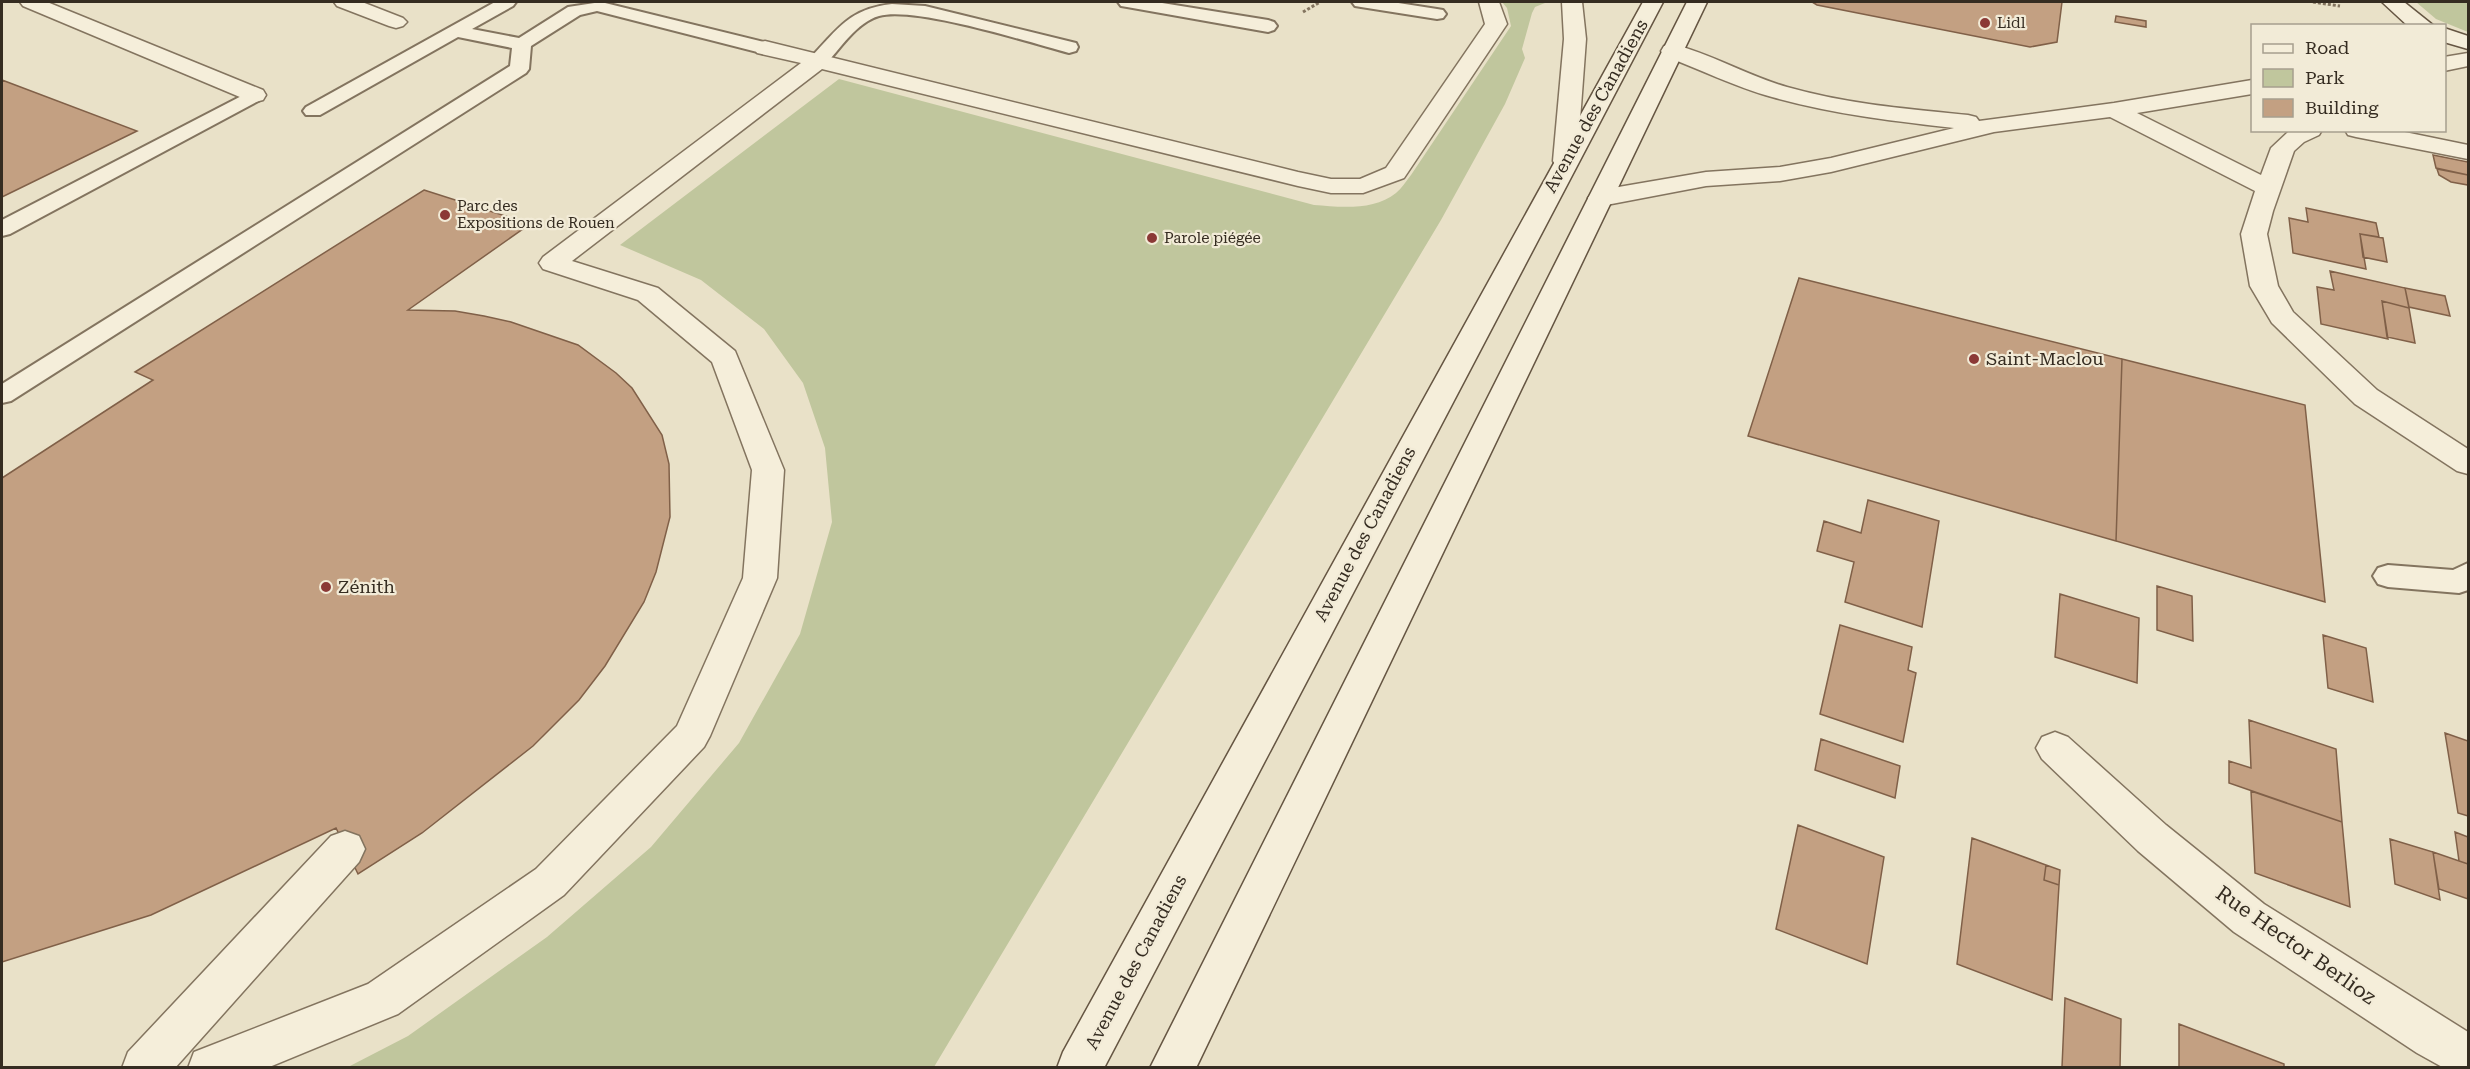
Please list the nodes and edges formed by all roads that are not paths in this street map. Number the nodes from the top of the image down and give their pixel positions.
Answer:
1 (30, 2) edge
2 (344, 2) edge
3 (507, 2) edge
4 (1127, 2) edge
5 (1361, 2) edge
6 (1489, 2) edge
7 (1572, 2) edge
8 (1653, 2) edge
9 (1697, 2) edge
10 (2392, 2) edge
11 (1437, 14) dead end
12 (396, 22) dead end
13 (2414, 23) edge
14 (1268, 26) dead end
15 (455, 31) junction
16 (2446, 34) edge
17 (2469, 43) edge
18 (522, 44) junction
19 (1069, 47) dead end
20 (765, 48) joint
21 (1672, 51) junction
22 (2469, 60) edge
23 (818, 61) junction
24 (2446, 64) edge
25 (2251, 87) edge
26 (255, 95) joint
27 (2114, 110) junction
28 (313, 111) dead end
29 (1994, 125) junction
30 (2307, 132) edge
31 (2366, 132) edge
32 (2469, 152) edge
33 (1565, 161) junction
34 (2269, 189) junction
35 (1601, 198) junction
36 (2, 229) edge
37 (2, 394) edge
38 (2469, 464) edge
39 (2469, 574) edge
40 (2388, 576) dead end
41 (2055, 748) dead end
42 (345, 849) dead end
43 (2469, 1056) edge
44 (144, 1068) edge
45 (210, 1068) edge
46 (1079, 1068) edge
47 (1172, 1068) edge

1 - 26 street
2 - 12 street
3 - 15 lane
4 - 14 lane
5 - 11 lane
6 - 23 street
7 - 33 street
8 - 33 street, Avenue des Canadiens
9 - 21 street
10 - 13 street
15 - 18 lane
15 - 28 lane
16 - 17 street
18 - 20 lane
18 - 37 lane
19 - 23 lane
20 - 23 street
21 - 29 street
21 - 35 street
22 - 24 street
23 - 45 street
25 - 27 street
26 - 36 lane
27 - 29 street
27 - 34 street
29 - 35 street
30 - 34 street
31 - 32 street
33 - 46 street, Avenue des Canadiens
34 - 38 street
35 - 47 street
39 - 40 lane
41 - 43 street, Rue Hector Berlioz
42 - 44 street

